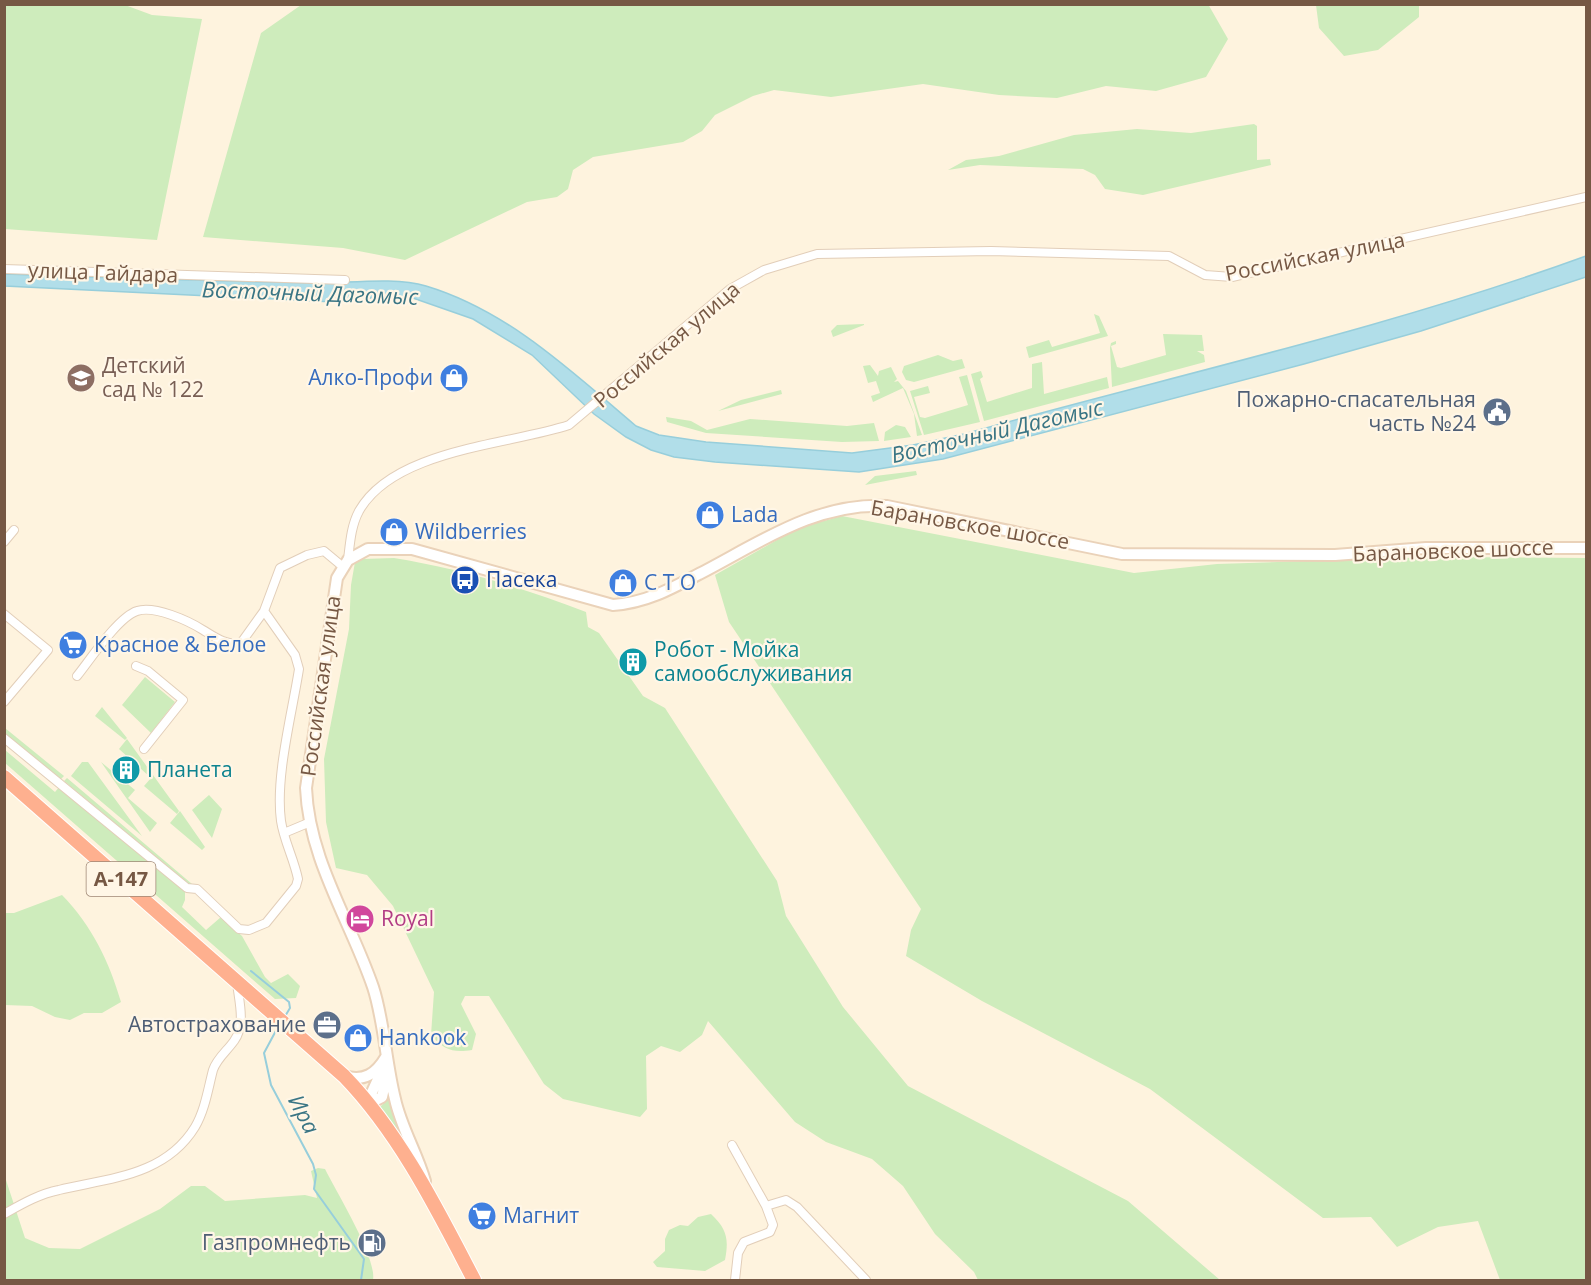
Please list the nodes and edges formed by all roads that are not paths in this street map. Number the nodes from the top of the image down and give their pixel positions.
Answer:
1 (1587, 197) edge
2 (4, 269) edge
3 (345, 280) dead end
4 (14, 530) dead end
5 (4, 542) edge
6 (1587, 548) edge
7 (345, 563) junction
8 (264, 611) junction
9 (4, 614) edge
10 (136, 666) dead end
11 (77, 676) dead end
12 (4, 702) edge
13 (4, 738) edge
14 (144, 749) dead end
15 (4, 777) edge
16 (308, 823) junction
17 (284, 833) junction
18 (237, 981) junction
19 (386, 1057) junction
20 (344, 1076) junction
21 (369, 1102) junction
22 (732, 1145) dead end
23 (429, 1195) junction
24 (766, 1206) junction
25 (4, 1214) edge
26 (474, 1281) edge
27 (735, 1281) edge
28 (866, 1281) edge

1 - 7 street, Российская улица
2 - 3 street, улица Гайдара
4 - 5 street
6 - 7 main road, Барановское шоссе
7 - 8 street
7 - 16 main road, Российская улица
8 - 11 street
8 - 17 street
9 - 12 street
10 - 14 street
13 - 17 street
15 - 18 highway, А-147
16 - 17 street
16 - 19 main road, Российская улица
18 - 20 highway, А-147
18 - 25 street
19 - 20 main road
19 - 21 main road
19 - 23 main road, А-147
20 - 21 highway, А-147
21 - 23 highway, А-147
22 - 24 street
23 - 26 highway, А-147
24 - 27 street
24 - 28 street

